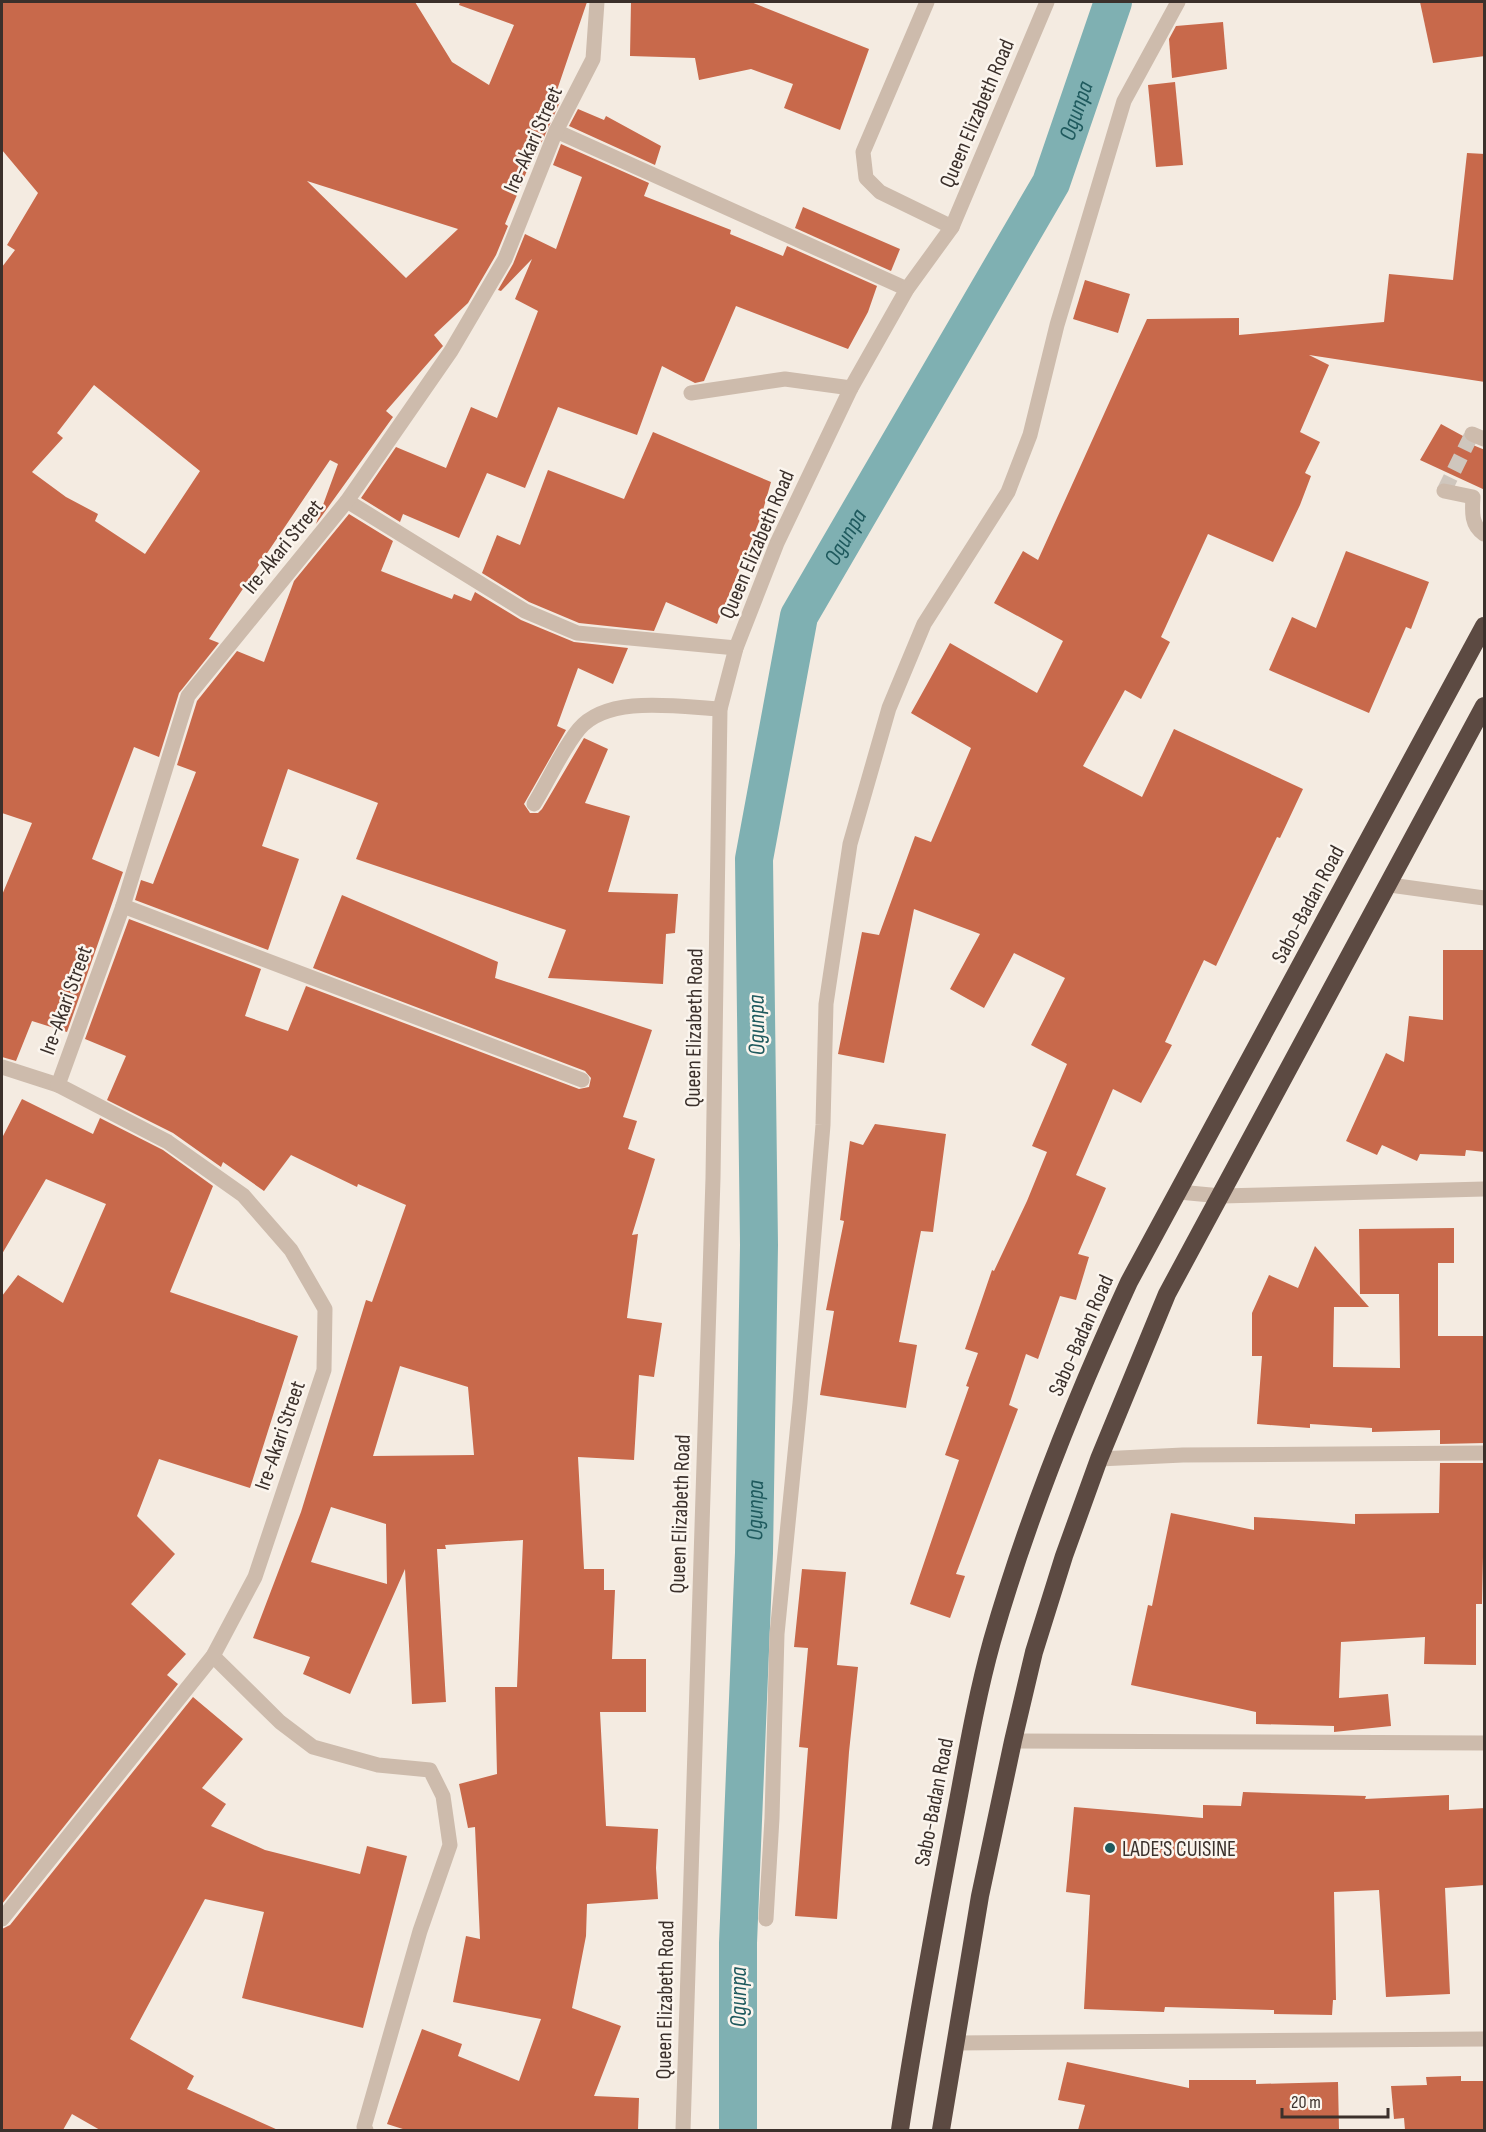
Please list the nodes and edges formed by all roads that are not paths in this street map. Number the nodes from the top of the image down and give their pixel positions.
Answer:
1 (597, 2) edge
2 (927, 2) edge
3 (1047, 2) edge
4 (1178, 2) edge
5 (556, 131) junction
6 (952, 227) junction
7 (907, 289) junction
8 (852, 388) junction
9 (691, 393) dead end
10 (1444, 491) dead end
11 (347, 501) junction
12 (1485, 534) edge
13 (1485, 626) edge
14 (736, 648) junction
15 (1485, 706) edge
16 (720, 709) junction
17 (534, 804) dead end
18 (1390, 885) junction
19 (1485, 898) edge
20 (123, 906) junction
21 (2, 1067) edge
22 (582, 1080) dead end
23 (58, 1085) junction
24 (1485, 1189) edge
25 (1179, 1192) junction
26 (1221, 1196) junction
27 (1485, 1453) edge
28 (1099, 1460) junction
29 (213, 1656) junction
30 (1013, 1741) junction
31 (1485, 1743) edge
32 (766, 1918) dead end
33 (2, 1919) edge
34 (1485, 2039) edge
35 (955, 2043) junction
36 (366, 2130) edge
37 (683, 2130) edge
38 (900, 2130) edge
39 (941, 2130) edge

1 - 5 street, Ire-Akari Street
2 - 6 street
3 - 6 street, Queen Elizabeth Road
4 - 32 street
5 - 7 street
5 - 11 street, Ire-Akari Street
6 - 7 street, Queen Elizabeth Road
7 - 8 street, Queen Elizabeth Road
8 - 9 street
8 - 14 street, Queen Elizabeth Road
10 - 12 street
11 - 14 street
11 - 20 street, Ire-Akari Street
13 - 25 highway, Sabo-Badan Road
14 - 16 street, Queen Elizabeth Road
15 - 18 highway
16 - 17 street
16 - 37 street, Queen Elizabeth Road
18 - 19 street
18 - 26 highway
20 - 22 street
20 - 23 street, Ire-Akari Street
21 - 23 street
23 - 29 street, Ire-Akari Street
24 - 26 street
25 - 26 street
25 - 38 highway, Sabo-Badan Road
26 - 28 highway
27 - 28 street
28 - 30 highway
29 - 33 street, Ire-Akari Street
29 - 36 street
30 - 31 street
30 - 35 highway
34 - 35 street
35 - 39 highway

